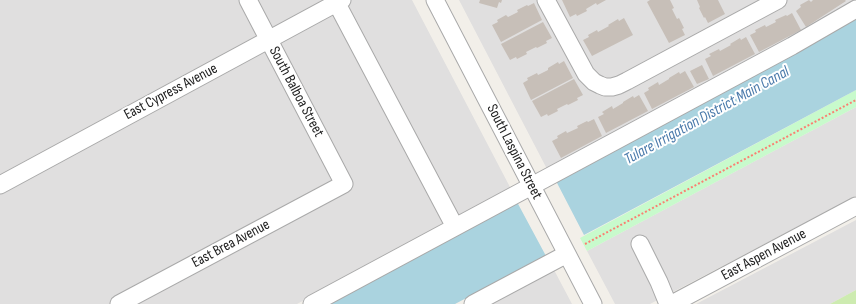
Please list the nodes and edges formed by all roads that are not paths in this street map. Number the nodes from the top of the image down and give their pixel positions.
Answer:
1 (248, 0) edge
2 (435, 0) edge
3 (546, 0) edge
4 (778, 0) edge
5 (338, 1) edge
6 (856, 9) edge
7 (268, 40) junction
8 (344, 184) joint
9 (0, 185) edge
10 (532, 186) junction
11 (856, 206) edge
12 (455, 227) junction
13 (640, 244) dead end
14 (567, 254) junction
15 (119, 304) edge
16 (312, 304) edge
17 (474, 304) edge
18 (593, 304) edge
19 (668, 304) edge
20 (672, 304) edge

1 - 7 street, South Balboa Street
2 - 10 street, South Laspina Street
3 - 4 street
5 - 7 street, East Cypress Avenue
5 - 12 street
6 - 10 street
7 - 8 street, South Balboa Street
7 - 9 street, East Cypress Avenue
8 - 15 street, East Brea Avenue
10 - 12 street
10 - 14 street, South Laspina Street
11 - 20 street, East Aspen Avenue
12 - 16 street
13 - 19 street
14 - 17 street
14 - 18 street, South Laspina Street

